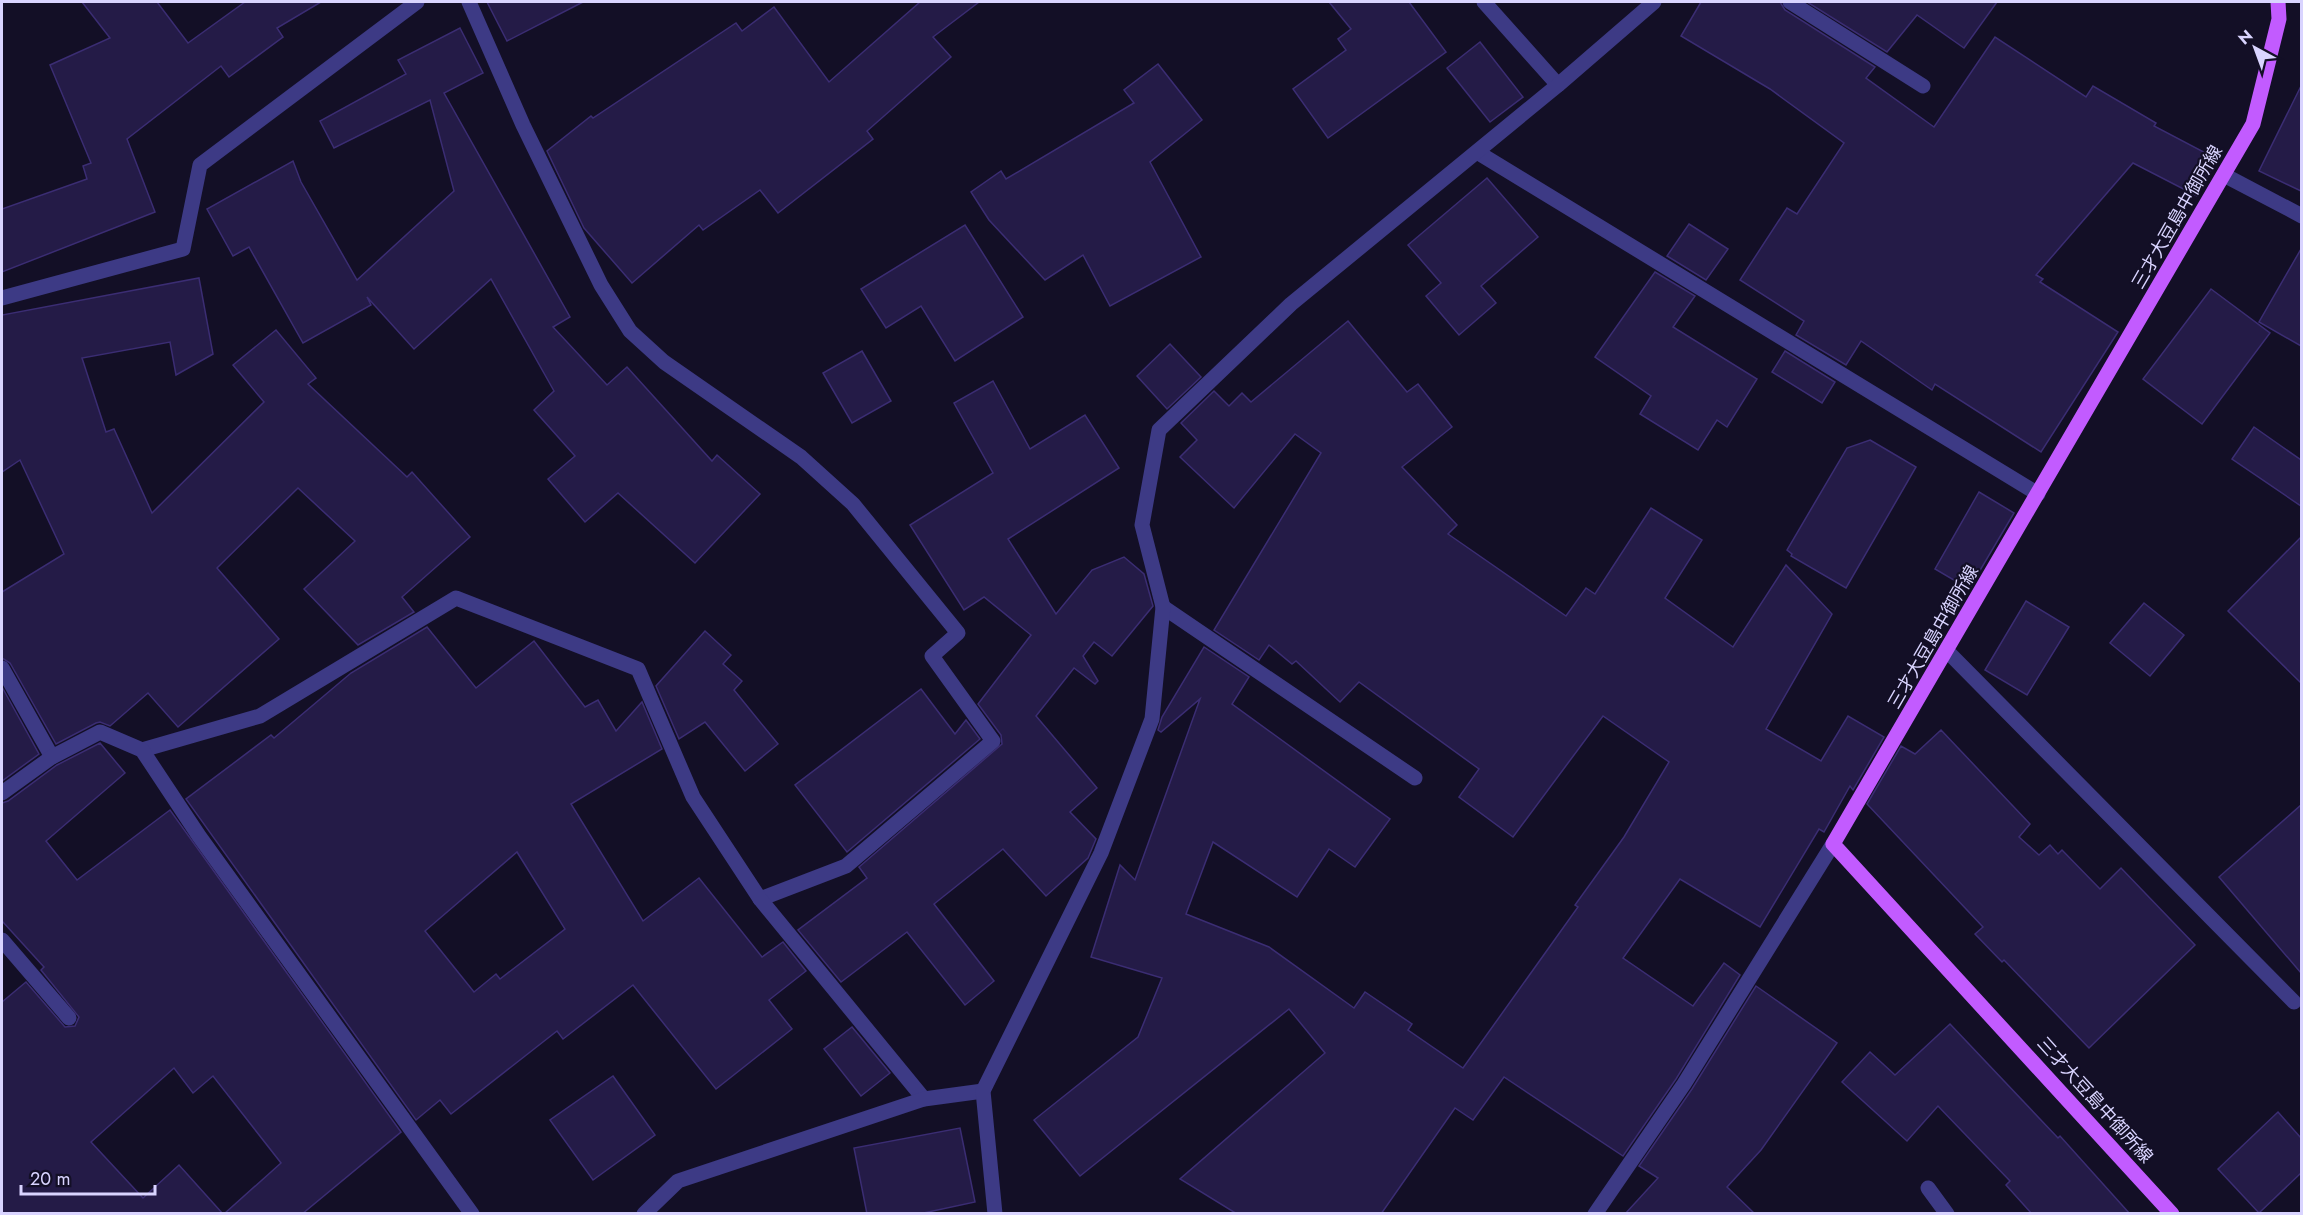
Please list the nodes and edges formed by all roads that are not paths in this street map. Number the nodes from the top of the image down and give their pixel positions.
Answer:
1 (417, 2) edge
2 (469, 2) edge
3 (1484, 2) edge
4 (1654, 2) edge
5 (1790, 2) edge
6 (2278, 2) edge
7 (1558, 85) junction
8 (1923, 86) dead end
9 (1476, 152) junction
10 (2224, 175) junction
11 (2301, 216) edge
12 (2, 298) edge
13 (2038, 494) junction
14 (1163, 607) junction
15 (1947, 651) junction
16 (2, 668) edge
17 (142, 750) junction
18 (52, 757) junction
19 (1415, 778) dead end
20 (2, 793) edge
21 (1833, 844) junction
22 (760, 899) junction
23 (2, 940) edge
24 (2294, 1002) dead end
25 (69, 1018) dead end
26 (983, 1091) junction
27 (924, 1099) junction
28 (1928, 1188) dead end
29 (472, 1214) edge
30 (644, 1214) edge
31 (995, 1214) edge
32 (1595, 1214) edge
33 (1947, 1214) edge
34 (2172, 1214) edge

1 - 12 street
2 - 22 street
3 - 7 street
4 - 7 street
5 - 8 street
6 - 10 main road, 三才大豆島中御所線
7 - 9 street
9 - 13 street
9 - 14 street
10 - 11 street
10 - 13 main road, 三才大豆島中御所線
13 - 15 main road, 三才大豆島中御所線
14 - 19 street
14 - 26 street
15 - 21 main road, 三才大豆島中御所線
15 - 24 street
16 - 18 street
17 - 18 street
17 - 22 street
17 - 29 street
18 - 20 street
21 - 32 street
21 - 34 main road, 三才大豆島中御所線
22 - 27 street
23 - 25 street
26 - 27 street
26 - 31 street
27 - 30 street
28 - 33 street

